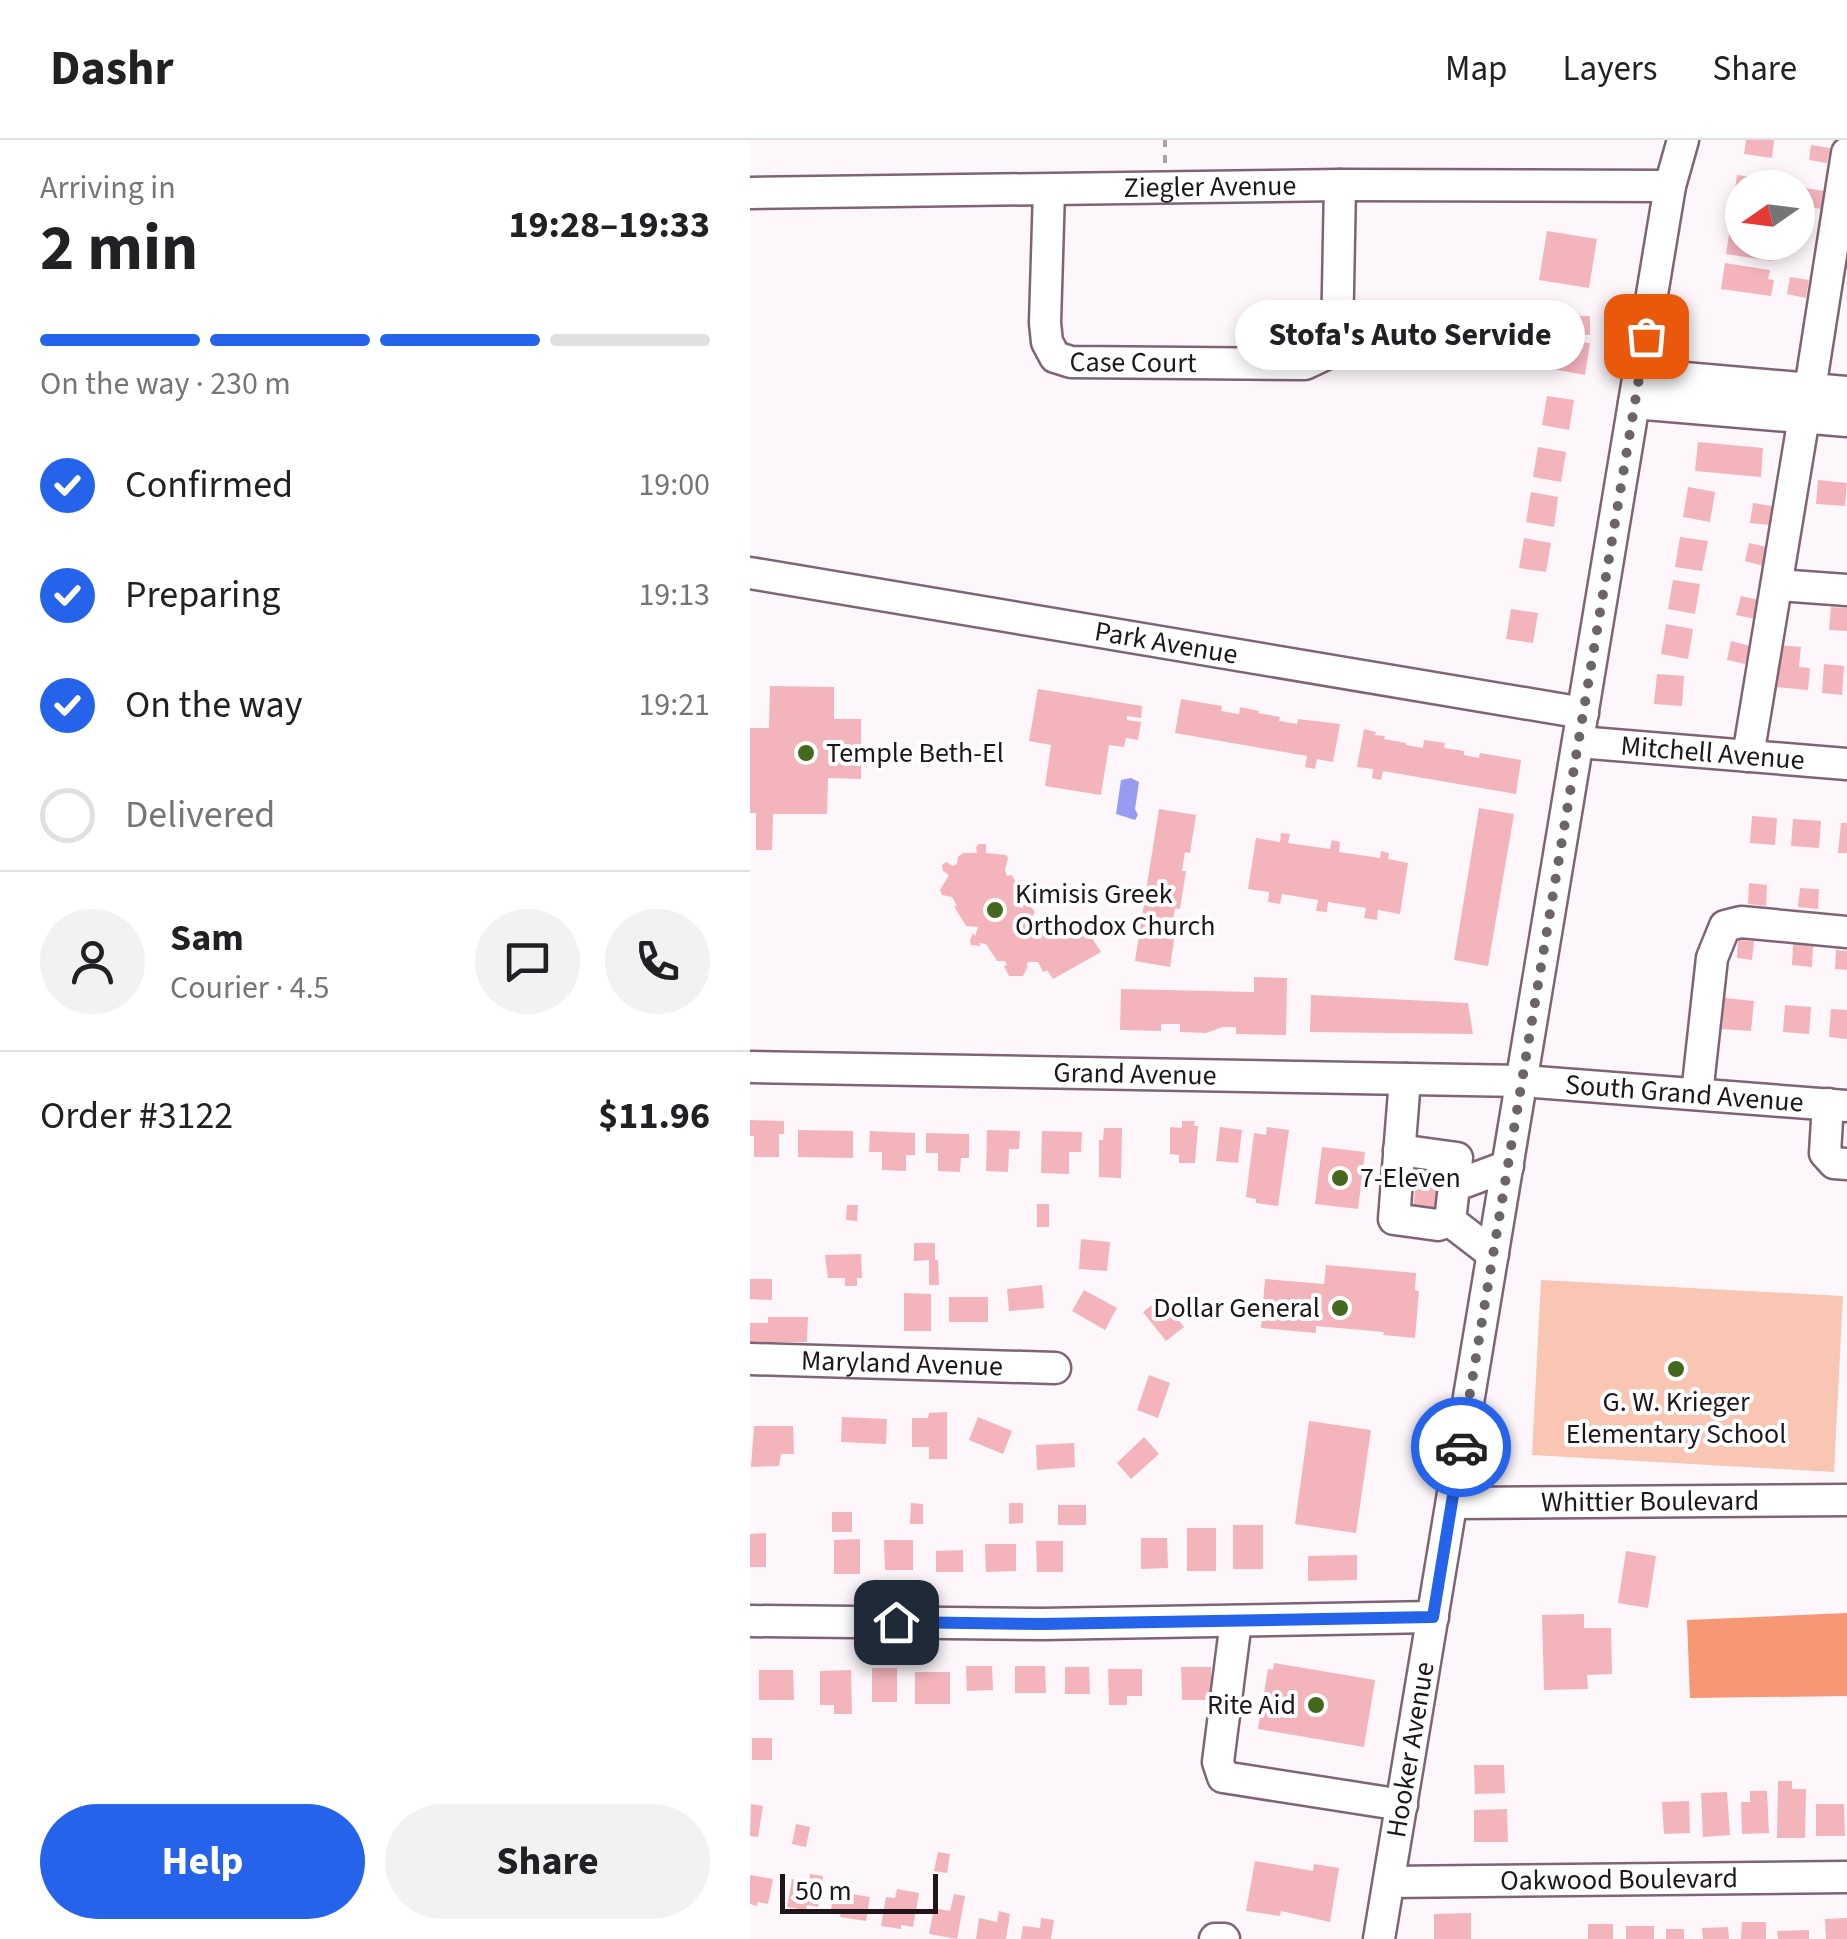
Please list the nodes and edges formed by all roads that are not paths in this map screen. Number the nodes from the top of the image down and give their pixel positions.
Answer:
1 (1683, 140) edge
2 (1847, 153) edge
3 (1340, 186) junction
4 (1670, 186) junction
5 (1049, 190) junction
6 (750, 194) edge
7 (1841, 226) edge
8 (1637, 388) junction
9 (1847, 392) edge
10 (1807, 403) junction
11 (1847, 421) edge
12 (750, 572) edge
13 (1777, 585) junction
14 (1847, 590) edge
15 (1581, 728) junction
16 (1748, 756) junction
17 (1847, 764) edge
18 (1847, 932) edge
19 (750, 1067) edge
20 (1404, 1078) junction
21 (1522, 1081) junction
22 (1697, 1094) junction
23 (1838, 1105) edge
24 (1399, 1150) junction
25 (1847, 1164) edge
26 (1508, 1166) junction
27 (1454, 1186) junction
28 (1450, 1221) junction
29 (1493, 1254) junction
30 (750, 1359) edge
31 (1055, 1368) dead end
32 (1847, 1500) edge
33 (1452, 1503) junction
34 (1433, 1617) junction
35 (750, 1621) edge
36 (1236, 1621) junction
37 (1402, 1805) junction
38 (1847, 1877) edge
39 (1389, 1882) junction
40 (1215, 1939) edge
41 (1224, 1939) edge
42 (1380, 1939) edge

1 - 4 street, Hooker Avenue
2 - 7 street
3 - 4 street, Ziegler Avenue
3 - 5 street, Ziegler Avenue
3 - 5 street, Case Court
4 - 8 street, Hooker Avenue
5 - 6 street, Ziegler Avenue
7 - 10 street
8 - 10 street
8 - 15 street, Hooker Avenue
9 - 10 street
10 - 11 street
10 - 13 street
12 - 15 street, Park Avenue
13 - 14 street
13 - 16 street
15 - 16 street, Mitchell Avenue
15 - 21 street, Hooker Avenue
16 - 17 street, Mitchell Avenue
18 - 22 street
19 - 20 street, Grand Avenue
20 - 21 street, Grand Avenue
20 - 24 street
21 - 22 street, South Grand Avenue
21 - 26 street, Hooker Avenue
22 - 23 street, South Grand Avenue
23 - 25 street
24 - 27 street
24 - 28 street
26 - 27 street
26 - 29 street, Hooker Avenue
27 - 28 street
28 - 29 street
29 - 33 street, Hooker Avenue
30 - 31 street, Maryland Avenue
32 - 33 street, Whittier Boulevard
33 - 34 street, Hooker Avenue
34 - 36 street
34 - 37 street, Hooker Avenue
35 - 36 street
36 - 37 street
37 - 39 street, Hooker Avenue
38 - 39 street, Oakwood Boulevard
39 - 42 street, Hooker Avenue
40 - 41 street

